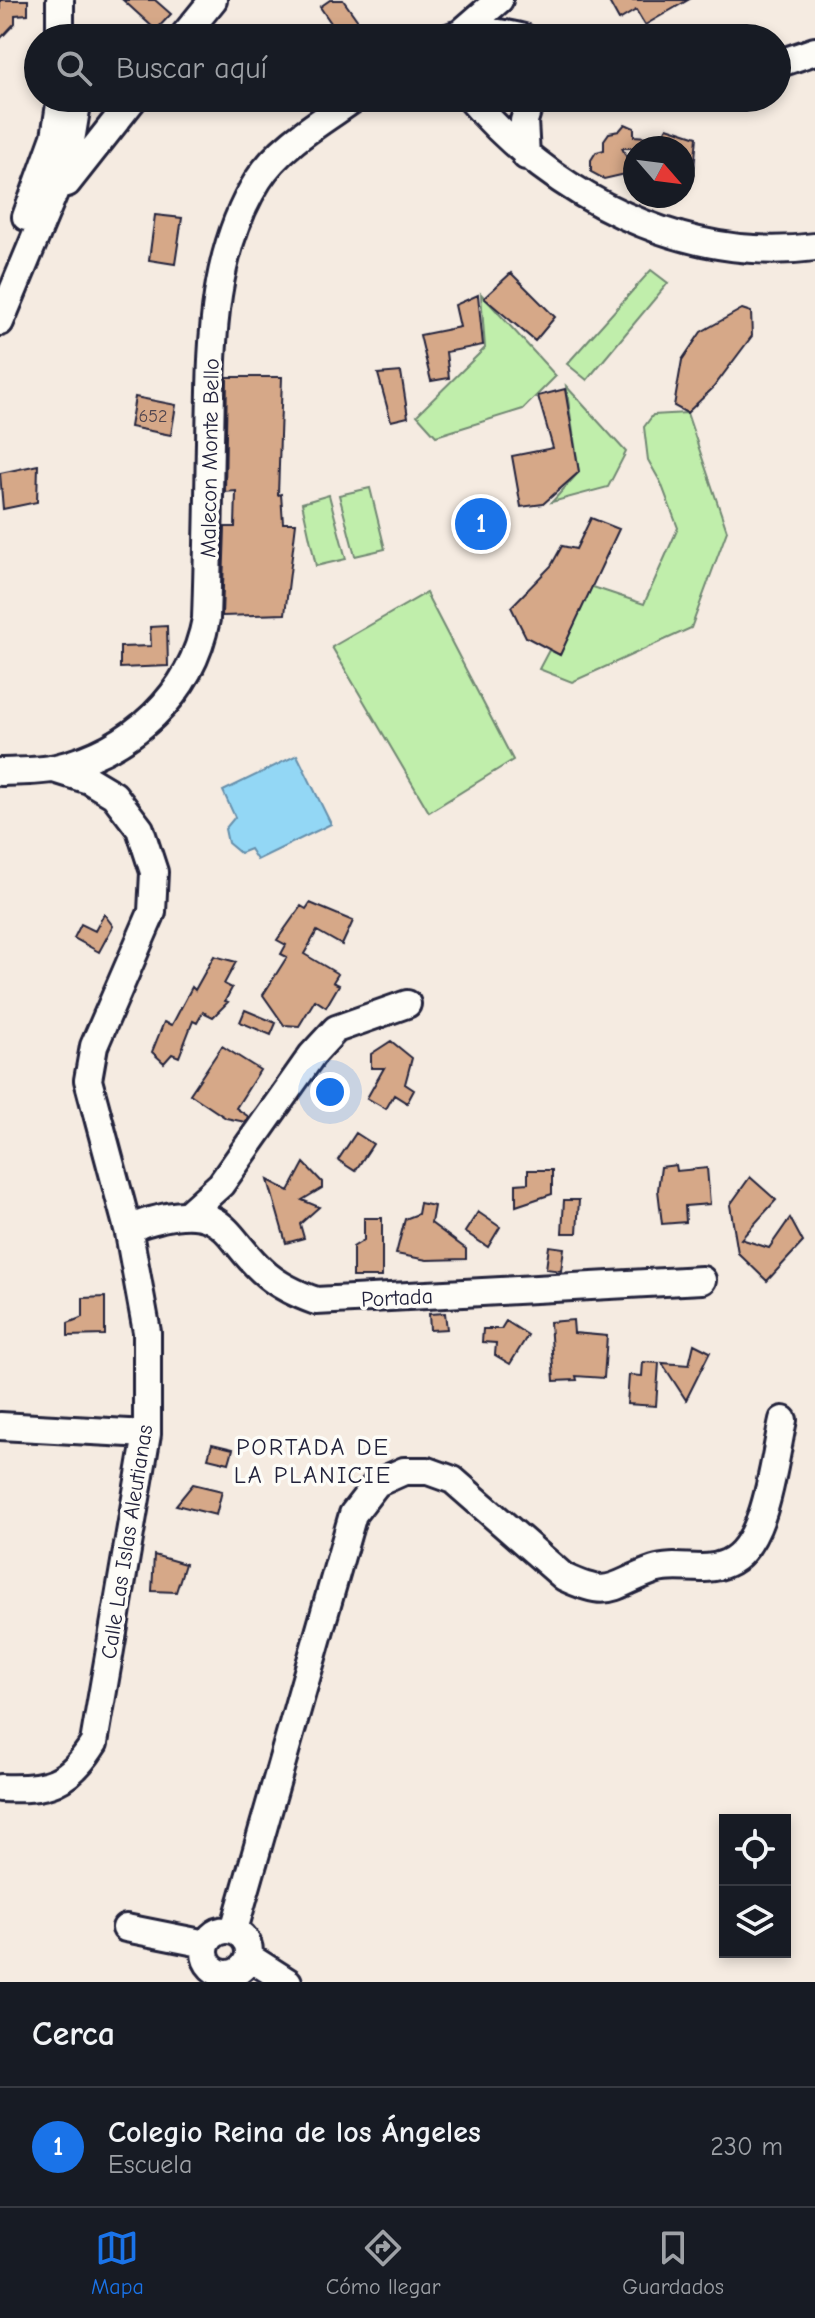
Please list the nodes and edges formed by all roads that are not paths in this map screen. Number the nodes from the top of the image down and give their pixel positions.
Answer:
1 (60, 0) edge
2 (76, 0) edge
3 (213, 0) edge
4 (499, 0) edge
5 (60, 24) edge
6 (77, 24) edge
7 (193, 24) edge
8 (469, 24) edge
9 (815, 51) edge
10 (791, 59) edge
11 (67, 112) edge
12 (72, 112) edge
13 (85, 112) edge
14 (122, 112) edge
15 (336, 112) edge
16 (484, 112) edge
17 (527, 112) edge
18 (113, 123) junction
19 (526, 156) junction
20 (46, 210) junction
21 (17, 241) junction
22 (815, 247) edge
23 (0, 287) edge
24 (0, 322) edge
25 (0, 762) edge
26 (42, 770) junction
27 (0, 772) edge
28 (407, 1004) dead end
29 (221, 1184) junction
30 (190, 1212) junction
31 (224, 1226) junction
32 (129, 1233) junction
33 (702, 1280) dead end
34 (783, 1420) dead end
35 (0, 1426) edge
36 (147, 1434) junction
37 (0, 1788) edge
38 (126, 1928) dead end
39 (234, 1930) junction
40 (206, 1944) junction
41 (249, 1957) junction
42 (288, 1982) edge

1 - 5 street
2 - 6 street
3 - 7 street
4 - 8 street
9 - 10 street
11 - 21 street
12 - 20 street
13 - 18 street
14 - 18 street
15 - 26 street, Malecon Monte Bello
16 - 19 street
17 - 19 street
18 - 20 street
19 - 22 street
20 - 21 street
20 - 24 street
21 - 23 street
25 - 26 street
26 - 27 street, Malecon Monte Bello
26 - 32 street, Calle Las Islas Aleutianas
28 - 29 street
29 - 30 street
29 - 31 street
30 - 31 street, Portada
30 - 32 street
31 - 33 street, Portada
32 - 36 street, Calle Las Islas Aleutianas
34 - 39 street
35 - 36 street
36 - 37 street, Calle Las Islas Aleutianas
38 - 40 street
39 - 40 street
39 - 41 street
40 - 41 street
41 - 42 street

